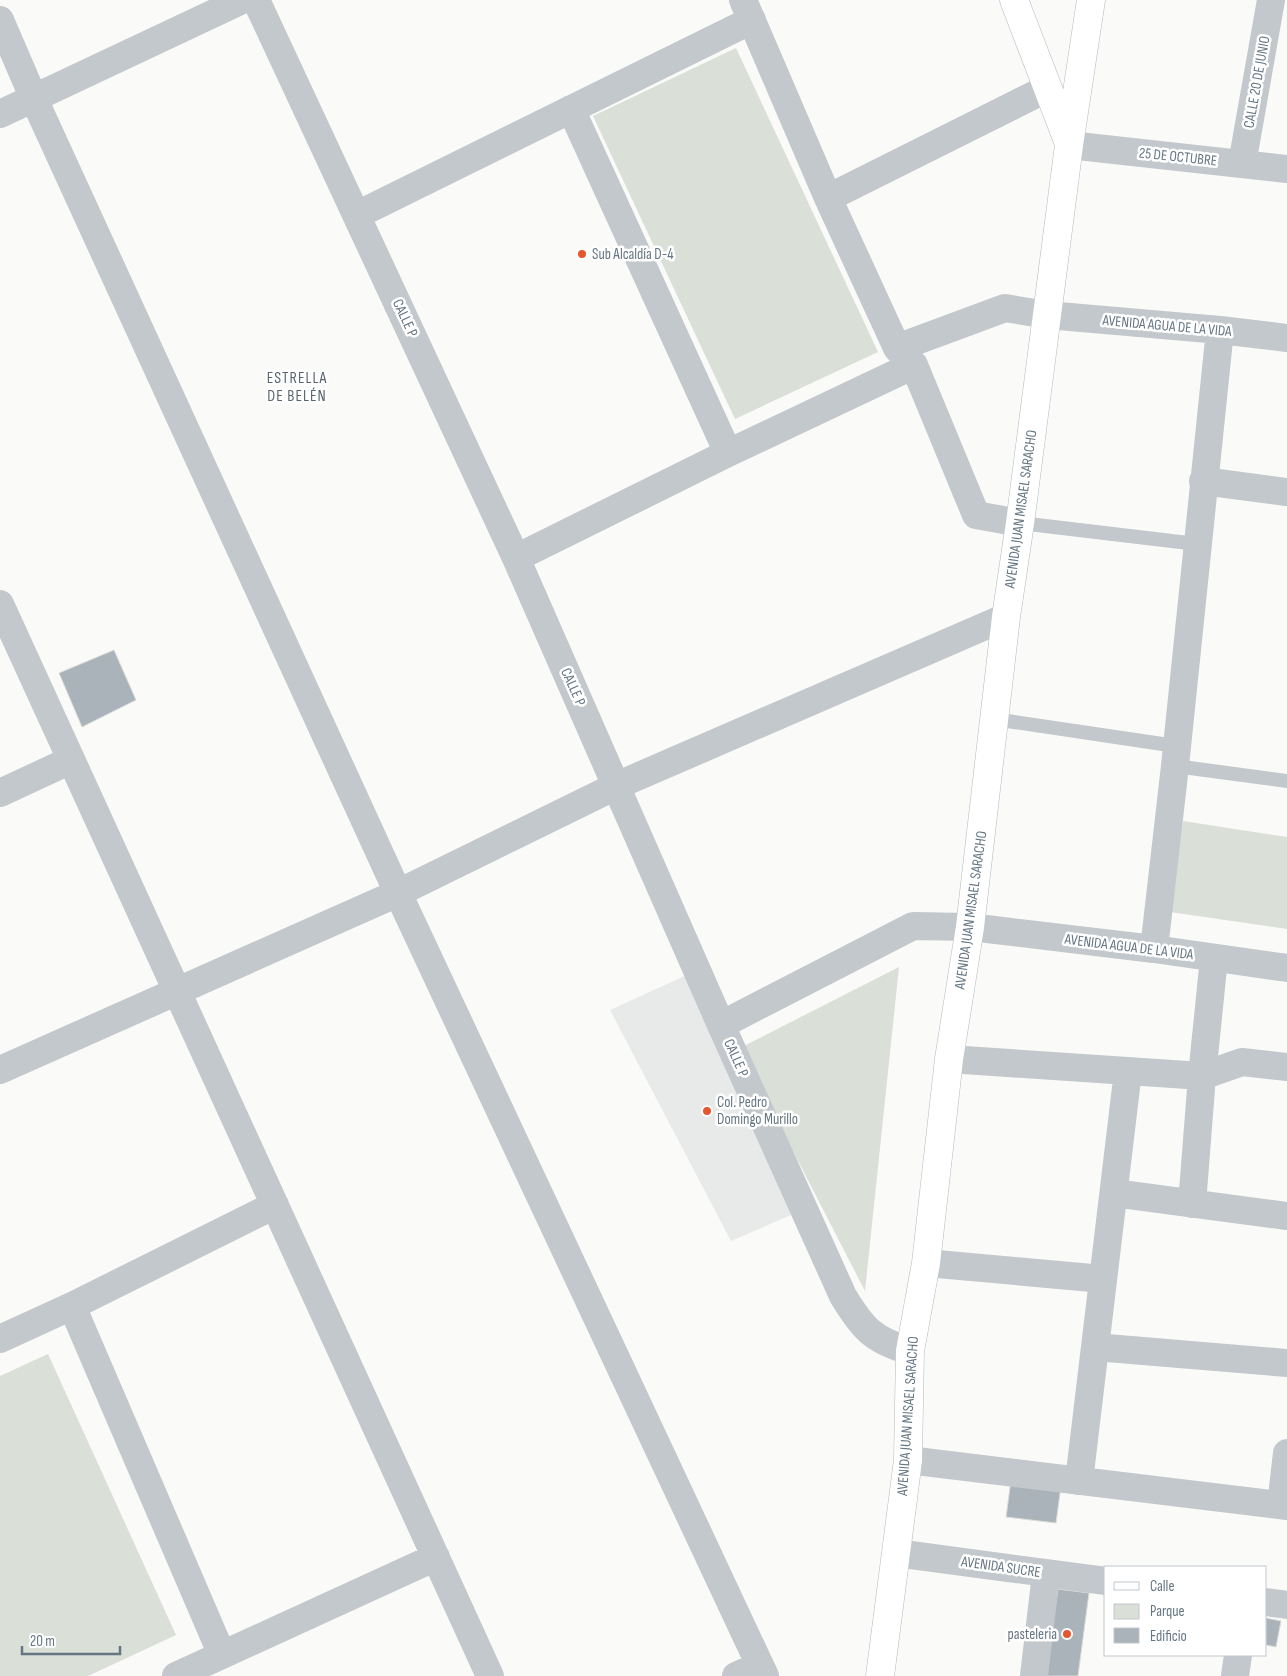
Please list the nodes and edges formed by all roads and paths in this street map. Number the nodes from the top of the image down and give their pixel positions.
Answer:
1 (242, 0) edge
2 (256, 0) edge
3 (1014, 0) edge
4 (1091, 0) edge
5 (747, 10) edge
6 (1275, 12) edge
7 (0, 20) edge
8 (1048, 88) junction
9 (34, 99) junction
10 (571, 109) junction
11 (0, 114) edge
12 (1069, 145) junction
13 (1242, 164) junction
14 (1287, 169) edge
15 (828, 198) junction
16 (358, 215) junction
17 (1047, 315) junction
18 (1220, 330) junction
19 (1287, 338) edge
20 (906, 357) junction
21 (728, 453) junction
22 (1203, 481) junction
23 (1287, 492) edge
24 (1020, 523) junction
25 (1197, 544) junction
26 (516, 558) junction
27 (0, 604) edge
28 (1006, 616) junction
29 (994, 720) junction
30 (1175, 756) junction
31 (71, 760) junction
32 (1287, 781) edge
33 (616, 786) junction
34 (0, 793) edge
35 (398, 893) junction
36 (970, 927) junction
37 (1154, 949) junction
38 (1214, 958) junction
39 (1287, 968) edge
40 (178, 991) junction
41 (721, 1025) junction
42 (949, 1059) junction
43 (1287, 1068) edge
44 (0, 1070) edge
45 (1128, 1071) junction
46 (1202, 1076) junction
47 (1114, 1193) junction
48 (1192, 1204) junction
49 (275, 1205) junction
50 (1287, 1216) edge
51 (926, 1263) junction
52 (1103, 1280) junction
53 (72, 1306) junction
54 (0, 1339) edge
55 (1095, 1347) junction
56 (910, 1351) junction
57 (1287, 1363) edge
58 (1287, 1453) edge
59 (908, 1460) junction
60 (1079, 1481) junction
61 (1284, 1505) edge
62 (896, 1552) junction
63 (436, 1557) junction
64 (1046, 1574) junction
65 (1104, 1581) edge
66 (1267, 1602) edge
67 (1287, 1605) edge
68 (222, 1655) junction
69 (1238, 1656) edge
70 (754, 1672) edge
71 (176, 1676) edge
72 (490, 1676) edge
73 (880, 1676) edge
74 (1034, 1676) edge
75 (1236, 1676) edge

1 - 9 street
2 - 16 street, CALLE P
3 - 8 street, AVENIDA JUAN MISAEL SARACHO
4 - 12 street, AVENIDA JUAN MISAEL SARACHO
5 - 10 street
5 - 15 street
6 - 13 street, CALLE 20 DE JUNIO
7 - 9 street
8 - 12 street, AVENIDA JUAN MISAEL SARACHO
8 - 15 street
9 - 11 street
9 - 35 street
10 - 16 street
10 - 21 street
12 - 13 street, 25 DE OCTUBRE
12 - 17 street, AVENIDA JUAN MISAEL SARACHO
13 - 14 street, 25 DE OCTUBRE
15 - 20 street
16 - 26 street, CALLE P
17 - 18 street, AVENIDA AGUA DE LA VIDA
17 - 20 street, AVENIDA AGUA DE LA VIDA
17 - 24 street, AVENIDA JUAN MISAEL SARACHO
18 - 19 street, AVENIDA AGUA DE LA VIDA
18 - 22 street
20 - 21 street, AVENIDA AGUA DE LA VIDA
20 - 24 street
21 - 26 street, AVENIDA AGUA DE LA VIDA
22 - 23 street
22 - 25 street
24 - 25 lane
24 - 28 street, AVENIDA JUAN MISAEL SARACHO
25 - 30 street
26 - 33 street, CALLE P
27 - 31 street
28 - 29 street, AVENIDA JUAN MISAEL SARACHO
28 - 33 street
29 - 30 lane
29 - 36 street, AVENIDA JUAN MISAEL SARACHO
30 - 32 lane
30 - 37 street
31 - 34 street
31 - 40 street
33 - 35 street
33 - 41 street, CALLE P
35 - 40 street
35 - 70 street
36 - 37 street, AVENIDA AGUA DE LA VIDA
36 - 41 street, AVENIDA AGUA DE LA VIDA
36 - 42 street, AVENIDA JUAN MISAEL SARACHO
37 - 38 street, AVENIDA AGUA DE LA VIDA
38 - 39 street, AVENIDA AGUA DE LA VIDA
38 - 46 street
40 - 44 street
40 - 49 street
41 - 56 street, CALLE P
42 - 45 street
42 - 51 street, AVENIDA JUAN MISAEL SARACHO
43 - 46 street
45 - 46 street
45 - 47 street
46 - 48 street
47 - 48 street
47 - 52 street
48 - 50 street
49 - 53 street
49 - 63 street
51 - 52 street
51 - 56 street, AVENIDA JUAN MISAEL SARACHO
52 - 55 street
53 - 54 street
53 - 68 street
55 - 57 street
55 - 60 street
56 - 59 street, AVENIDA JUAN MISAEL SARACHO
58 - 61 street
59 - 60 street
59 - 62 street, AVENIDA JUAN MISAEL SARACHO
60 - 61 street
62 - 64 street, AVENIDA SUCRE
62 - 73 street, AVENIDA JUAN MISAEL SARACHO
63 - 68 street
63 - 72 street
64 - 65 street, AVENIDA SUCRE
64 - 74 street
66 - 67 street
68 - 71 street
69 - 75 street

